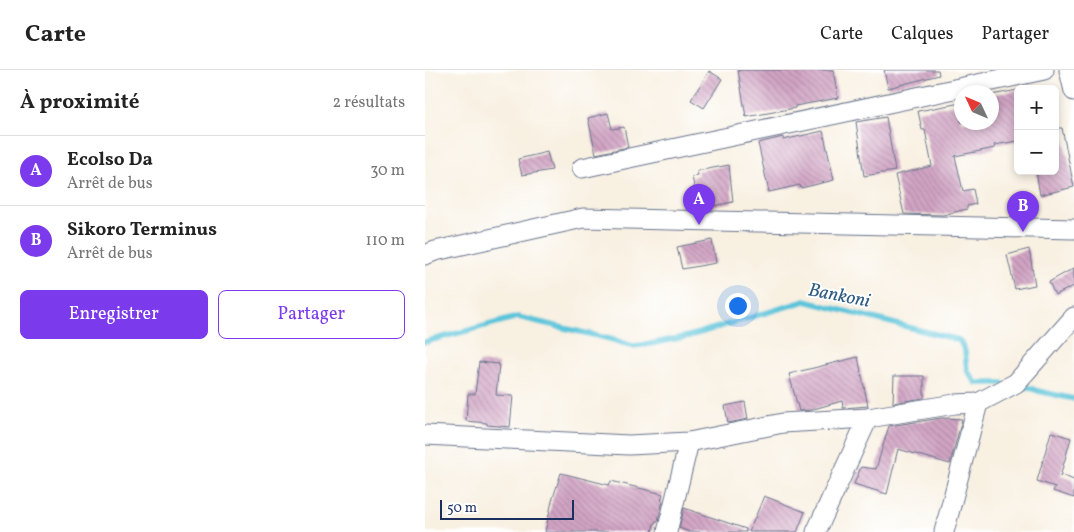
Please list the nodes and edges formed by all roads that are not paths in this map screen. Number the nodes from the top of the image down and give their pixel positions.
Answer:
1 (1044, 70) edge
2 (1069, 70) edge
3 (1074, 91) edge
4 (582, 168) dead end
5 (1074, 230) edge
6 (425, 255) edge
7 (1074, 317) edge
8 (978, 403) junction
9 (868, 418) junction
10 (425, 435) edge
11 (689, 442) junction
12 (667, 532) edge
13 (816, 532) edge
14 (944, 532) edge

1 - 4 street
2 - 3 street
5 - 6 street
7 - 8 street
8 - 9 street
8 - 14 street
9 - 11 street
9 - 13 street
10 - 11 street
11 - 12 street

